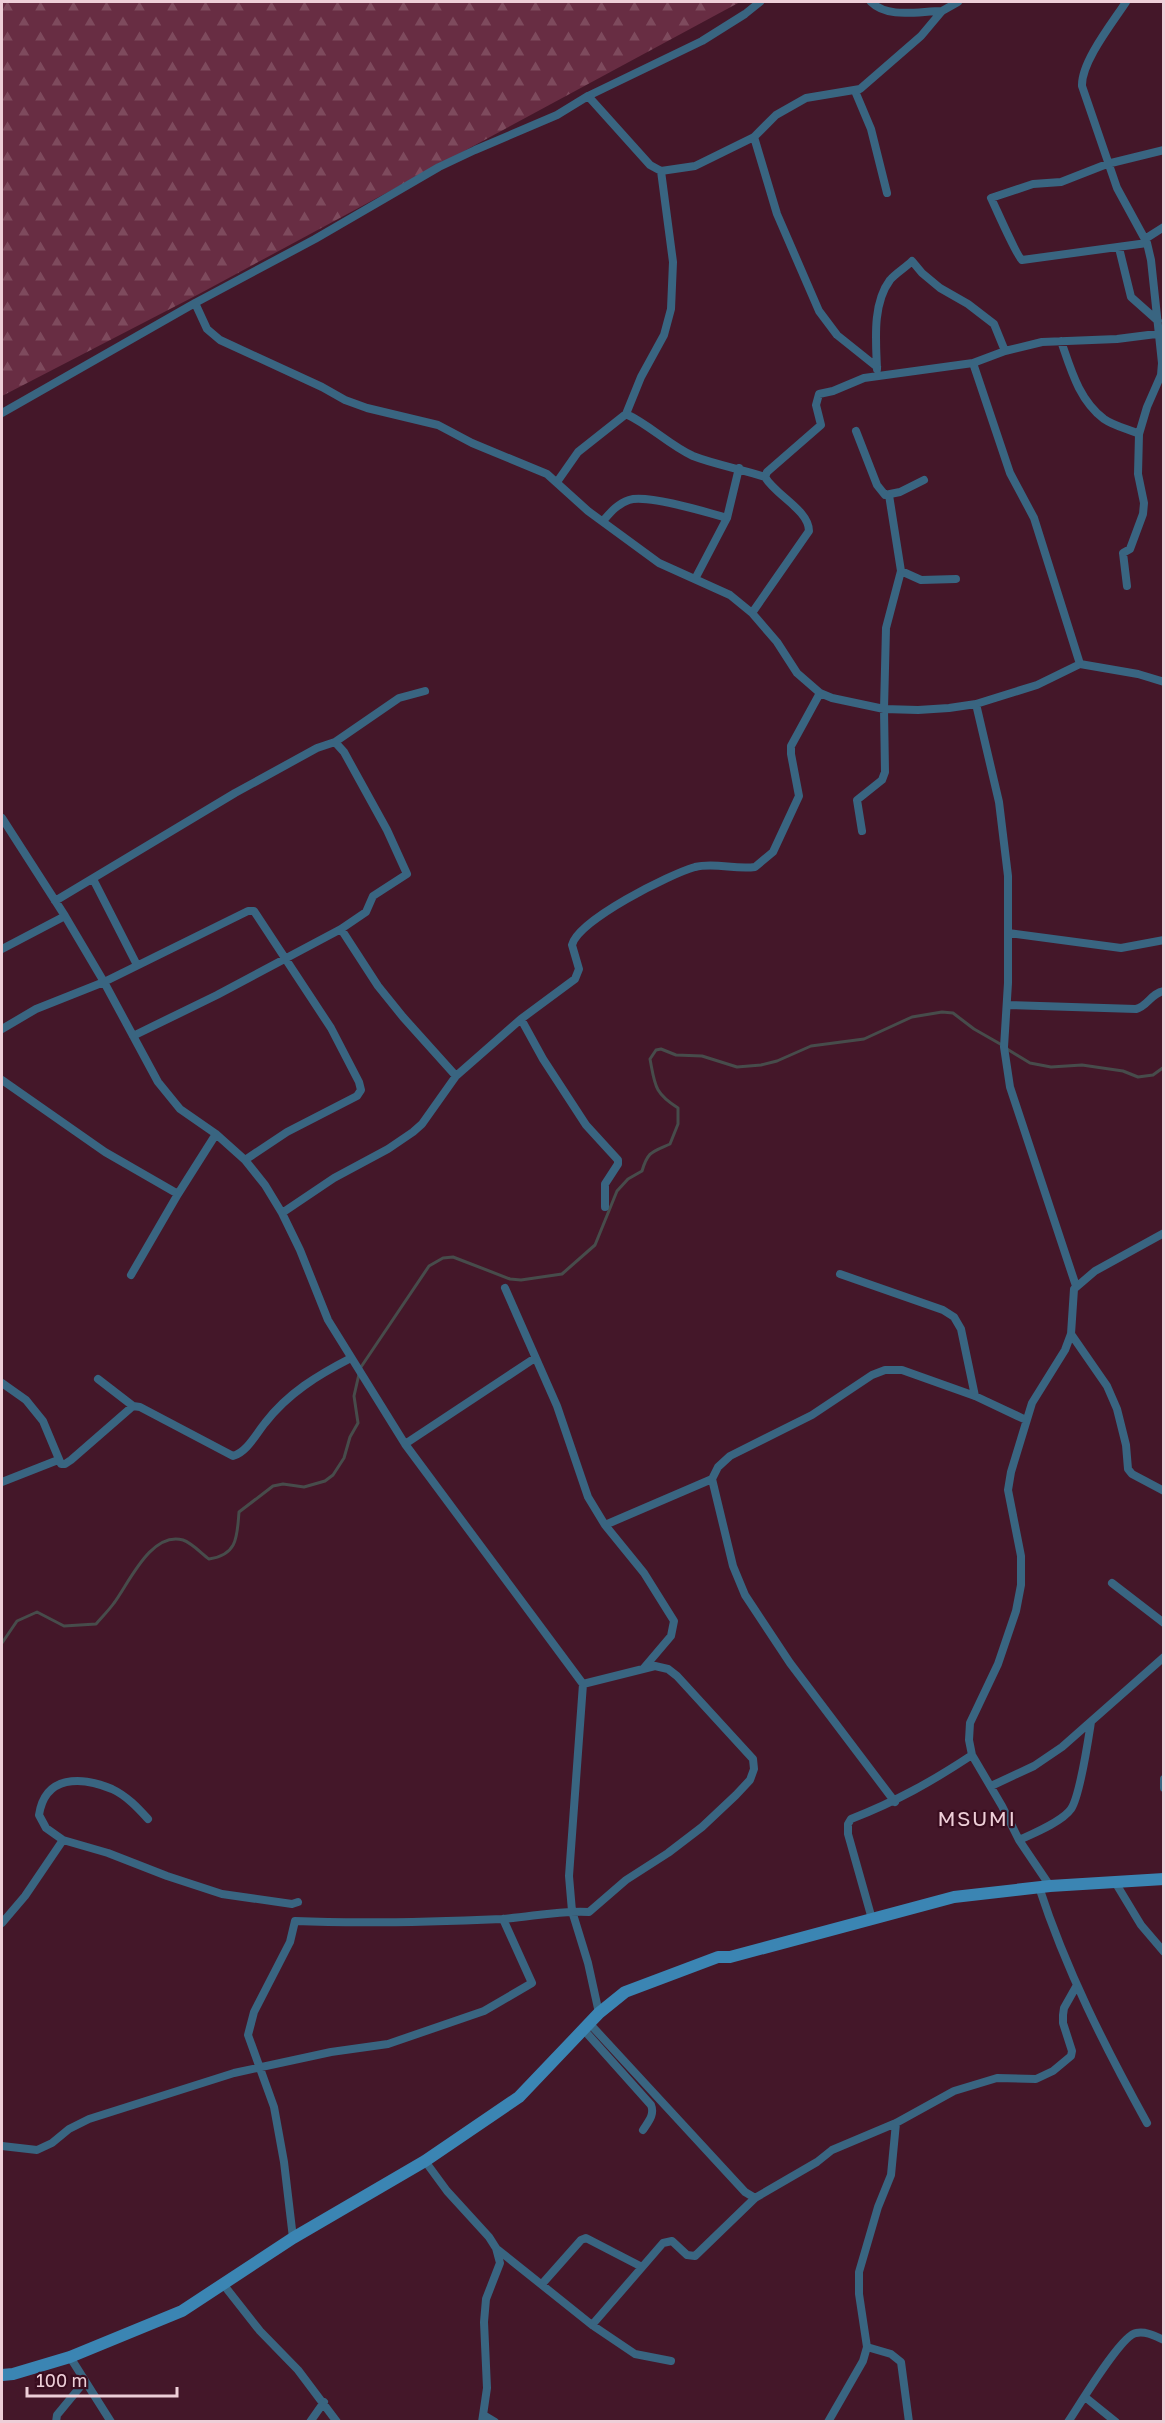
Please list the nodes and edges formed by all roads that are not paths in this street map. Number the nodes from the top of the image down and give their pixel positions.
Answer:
1 (760, 2) edge
2 (871, 2) edge
3 (958, 2) edge
4 (1126, 2) edge
5 (942, 11) junction
6 (855, 91) junction
7 (588, 96) junction
8 (754, 136) junction
9 (1164, 150) edge
10 (1107, 164) junction
11 (661, 171) junction
12 (887, 193) dead end
13 (1164, 227) edge
14 (1146, 241) junction
15 (1119, 248) junction
16 (195, 303) junction
17 (1158, 321) junction
18 (1161, 333) edge
19 (1060, 341) junction
20 (1005, 351) junction
21 (973, 363) junction
22 (877, 371) junction
23 (2, 413) edge
24 (626, 414) junction
25 (856, 431) dead end
26 (1139, 434) junction
27 (739, 468) junction
28 (765, 477) junction
29 (924, 480) dead end
30 (557, 482) junction
31 (889, 495) junction
32 (727, 518) junction
33 (603, 521) junction
34 (900, 571) junction
35 (695, 579) junction
36 (956, 579) dead end
37 (1127, 586) dead end
38 (752, 613) junction
39 (1080, 664) junction
40 (1164, 682) edge
41 (425, 692) dead end
42 (820, 693) junction
43 (976, 704) junction
44 (884, 709) junction
45 (335, 742) junction
46 (2, 818) edge
47 (862, 831) dead end
48 (93, 879) junction
49 (55, 901) junction
50 (65, 916) junction
51 (341, 929) junction
52 (1008, 933) junction
53 (1164, 940) edge
54 (2, 950) edge
55 (285, 960) junction
56 (137, 965) junction
57 (104, 982) junction
58 (1164, 991) edge
59 (1007, 1005) junction
60 (521, 1019) junction
61 (2, 1029) edge
62 (132, 1036) junction
63 (456, 1076) junction
64 (2, 1080) edge
65 (216, 1134) junction
66 (245, 1160) junction
67 (178, 1194) junction
68 (605, 1207) dead end
69 (282, 1213) junction
70 (1164, 1233) edge
71 (840, 1274) dead end
72 (130, 1275) dead end
73 (1076, 1286) junction
74 (505, 1288) dead end
75 (1071, 1334) junction
76 (535, 1358) junction
77 (352, 1360) junction
78 (98, 1379) dead end
79 (2, 1383) edge
80 (975, 1396) junction
81 (133, 1406) junction
82 (1026, 1420) junction
83 (405, 1444) junction
84 (58, 1460) junction
85 (712, 1479) junction
86 (2, 1482) edge
87 (1164, 1491) edge
88 (605, 1525) junction
89 (1112, 1583) dead end
90 (1164, 1623) edge
91 (1164, 1657) edge
92 (643, 1670) junction
93 (583, 1684) junction
94 (1091, 1722) junction
95 (972, 1755) junction
96 (1164, 1779) edge
97 (991, 1786) junction
98 (1164, 1788) edge
99 (895, 1802) junction
100 (148, 1819) dead end
101 (63, 1840) junction
102 (1019, 1840) junction
103 (1164, 1879) edge
104 (1115, 1882) junction
105 (1045, 1887) junction
106 (298, 1902) dead end
107 (572, 1911) junction
108 (503, 1919) junction
109 (872, 1919) junction
110 (2, 1923) edge
111 (1164, 1952) edge
112 (1077, 1985) junction
113 (599, 2013) junction
114 (587, 2027) junction
115 (261, 2067) junction
116 (896, 2123) junction
117 (1147, 2123) dead end
118 (643, 2130) dead end
119 (2, 2146) edge
120 (425, 2161) junction
121 (755, 2198) junction
122 (293, 2238) junction
123 (496, 2248) junction
124 (642, 2267) junction
125 (223, 2284) junction
126 (542, 2284) junction
127 (592, 2325) junction
128 (1164, 2340) edge
129 (867, 2347) junction
130 (70, 2357) junction
131 (671, 2361) dead end
132 (2, 2375) edge
133 (85, 2381) junction
134 (1085, 2397) junction
135 (324, 2402) junction
136 (484, 2419) edge
137 (56, 2421) edge
138 (111, 2421) edge
139 (310, 2421) edge
140 (337, 2421) edge
141 (495, 2421) edge
142 (828, 2421) edge
143 (909, 2421) edge
144 (1068, 2421) edge
145 (1116, 2421) edge

1 - 7 street
2 - 5 street
3 - 5 street
4 - 10 street
5 - 6 street
6 - 8 street
6 - 12 street
7 - 11 street
7 - 16 street
8 - 11 street
8 - 22 street
9 - 10 street
10 - 14 street
10 - 15 street
11 - 24 street
13 - 14 street
14 - 15 street
14 - 17 street
15 - 17 street
16 - 23 street
16 - 30 street
17 - 18 street
18 - 19 street
18 - 26 street
19 - 20 street
19 - 26 street
20 - 21 street
20 - 22 street
21 - 22 street
21 - 39 street
22 - 28 street
24 - 27 street
24 - 30 street
25 - 31 street
26 - 37 street
27 - 28 street
27 - 32 street
28 - 38 street
29 - 31 street
30 - 33 street
31 - 34 street
32 - 33 street
32 - 35 street
33 - 35 street
34 - 36 street
34 - 44 street
35 - 38 street
38 - 42 street
39 - 40 street
39 - 43 street
41 - 45 street
42 - 44 street
42 - 60 street
43 - 44 street
43 - 52 street
44 - 47 street
45 - 48 street
45 - 51 street
46 - 49 street
48 - 49 street
48 - 56 street
49 - 50 street
50 - 54 street
50 - 57 street
51 - 55 street
51 - 63 street
52 - 53 street
52 - 59 street
55 - 56 street
55 - 62 street
55 - 66 street
56 - 57 street
57 - 61 street
57 - 62 street
58 - 59 street
59 - 73 street
60 - 63 street
60 - 68 street
62 - 65 street
63 - 69 street
64 - 67 street
65 - 66 street
65 - 67 street
66 - 69 street
67 - 72 street
69 - 77 street
70 - 73 street
71 - 80 street
73 - 75 street
74 - 76 street
75 - 82 street
75 - 87 street
76 - 83 street
76 - 88 street
77 - 81 street
77 - 83 street
78 - 81 street
79 - 84 street
80 - 82 street
80 - 85 street
81 - 84 street
82 - 95 street
83 - 93 street
84 - 86 street
85 - 88 street
85 - 99 street
88 - 92 street
89 - 90 street
91 - 94 street
92 - 93 street
92 - 107 street
93 - 107 street
94 - 97 street
94 - 102 street
95 - 97 street
95 - 99 street
96 - 98 street
97 - 102 street
99 - 109 street
100 - 101 street
101 - 106 street
101 - 110 street
102 - 105 street
103 - 104 street
104 - 105 street
104 - 111 street
105 - 109 street
105 - 112 street
107 - 108 street
107 - 113 street
108 - 115 street
108 - 115 street
109 - 113 street
112 - 116 street
112 - 117 street
113 - 114 street
114 - 118 street
114 - 120 street
114 - 121 street
115 - 119 street
115 - 122 street
116 - 121 street
116 - 129 street
120 - 122 street
120 - 123 street
121 - 124 street
122 - 125 street
123 - 126 street
123 - 136 street
124 - 126 street
124 - 127 street
125 - 130 street
125 - 135 street
126 - 127 street
127 - 131 street
128 - 134 street
129 - 142 street
129 - 143 street
130 - 132 street
130 - 133 street
133 - 137 street
133 - 138 street
134 - 144 street
134 - 145 street
135 - 139 street
135 - 140 street
136 - 141 street

